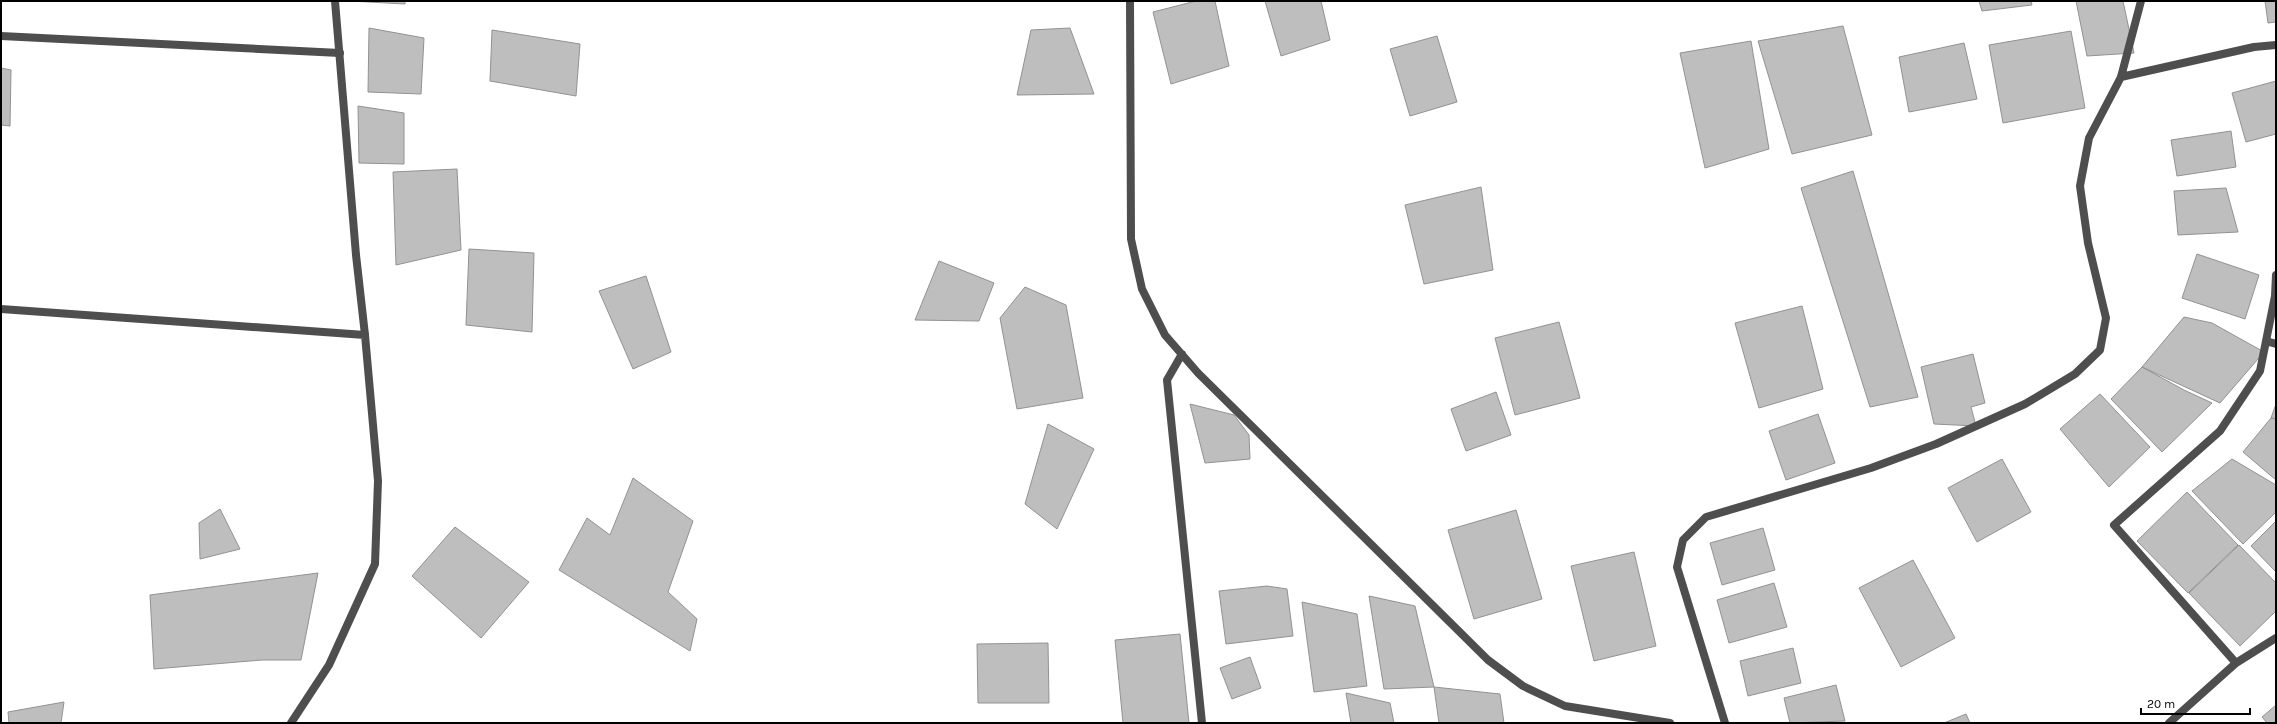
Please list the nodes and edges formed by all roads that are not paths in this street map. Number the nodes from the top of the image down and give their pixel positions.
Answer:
1 (335, 1) edge
2 (1130, 1) edge
3 (2141, 1) edge
4 (1, 36) edge
5 (2276, 45) edge
6 (340, 53) junction
7 (2121, 77) junction
8 (2276, 275) edge
9 (1, 309) edge
10 (365, 335) junction
11 (2266, 341) junction
12 (2276, 344) edge
13 (1182, 354) junction
14 (2276, 638) edge
15 (2236, 663) junction
16 (291, 723) edge
17 (1202, 723) edge
18 (1670, 723) edge
19 (1725, 723) edge
20 (2170, 723) edge

1 - 6 street
2 - 13 street
3 - 7 street
4 - 6 street
5 - 7 street
6 - 10 street
7 - 19 street
8 - 11 street
9 - 10 street
10 - 16 street
11 - 12 street
11 - 15 street
13 - 17 street
13 - 18 street
14 - 15 street
15 - 20 street

